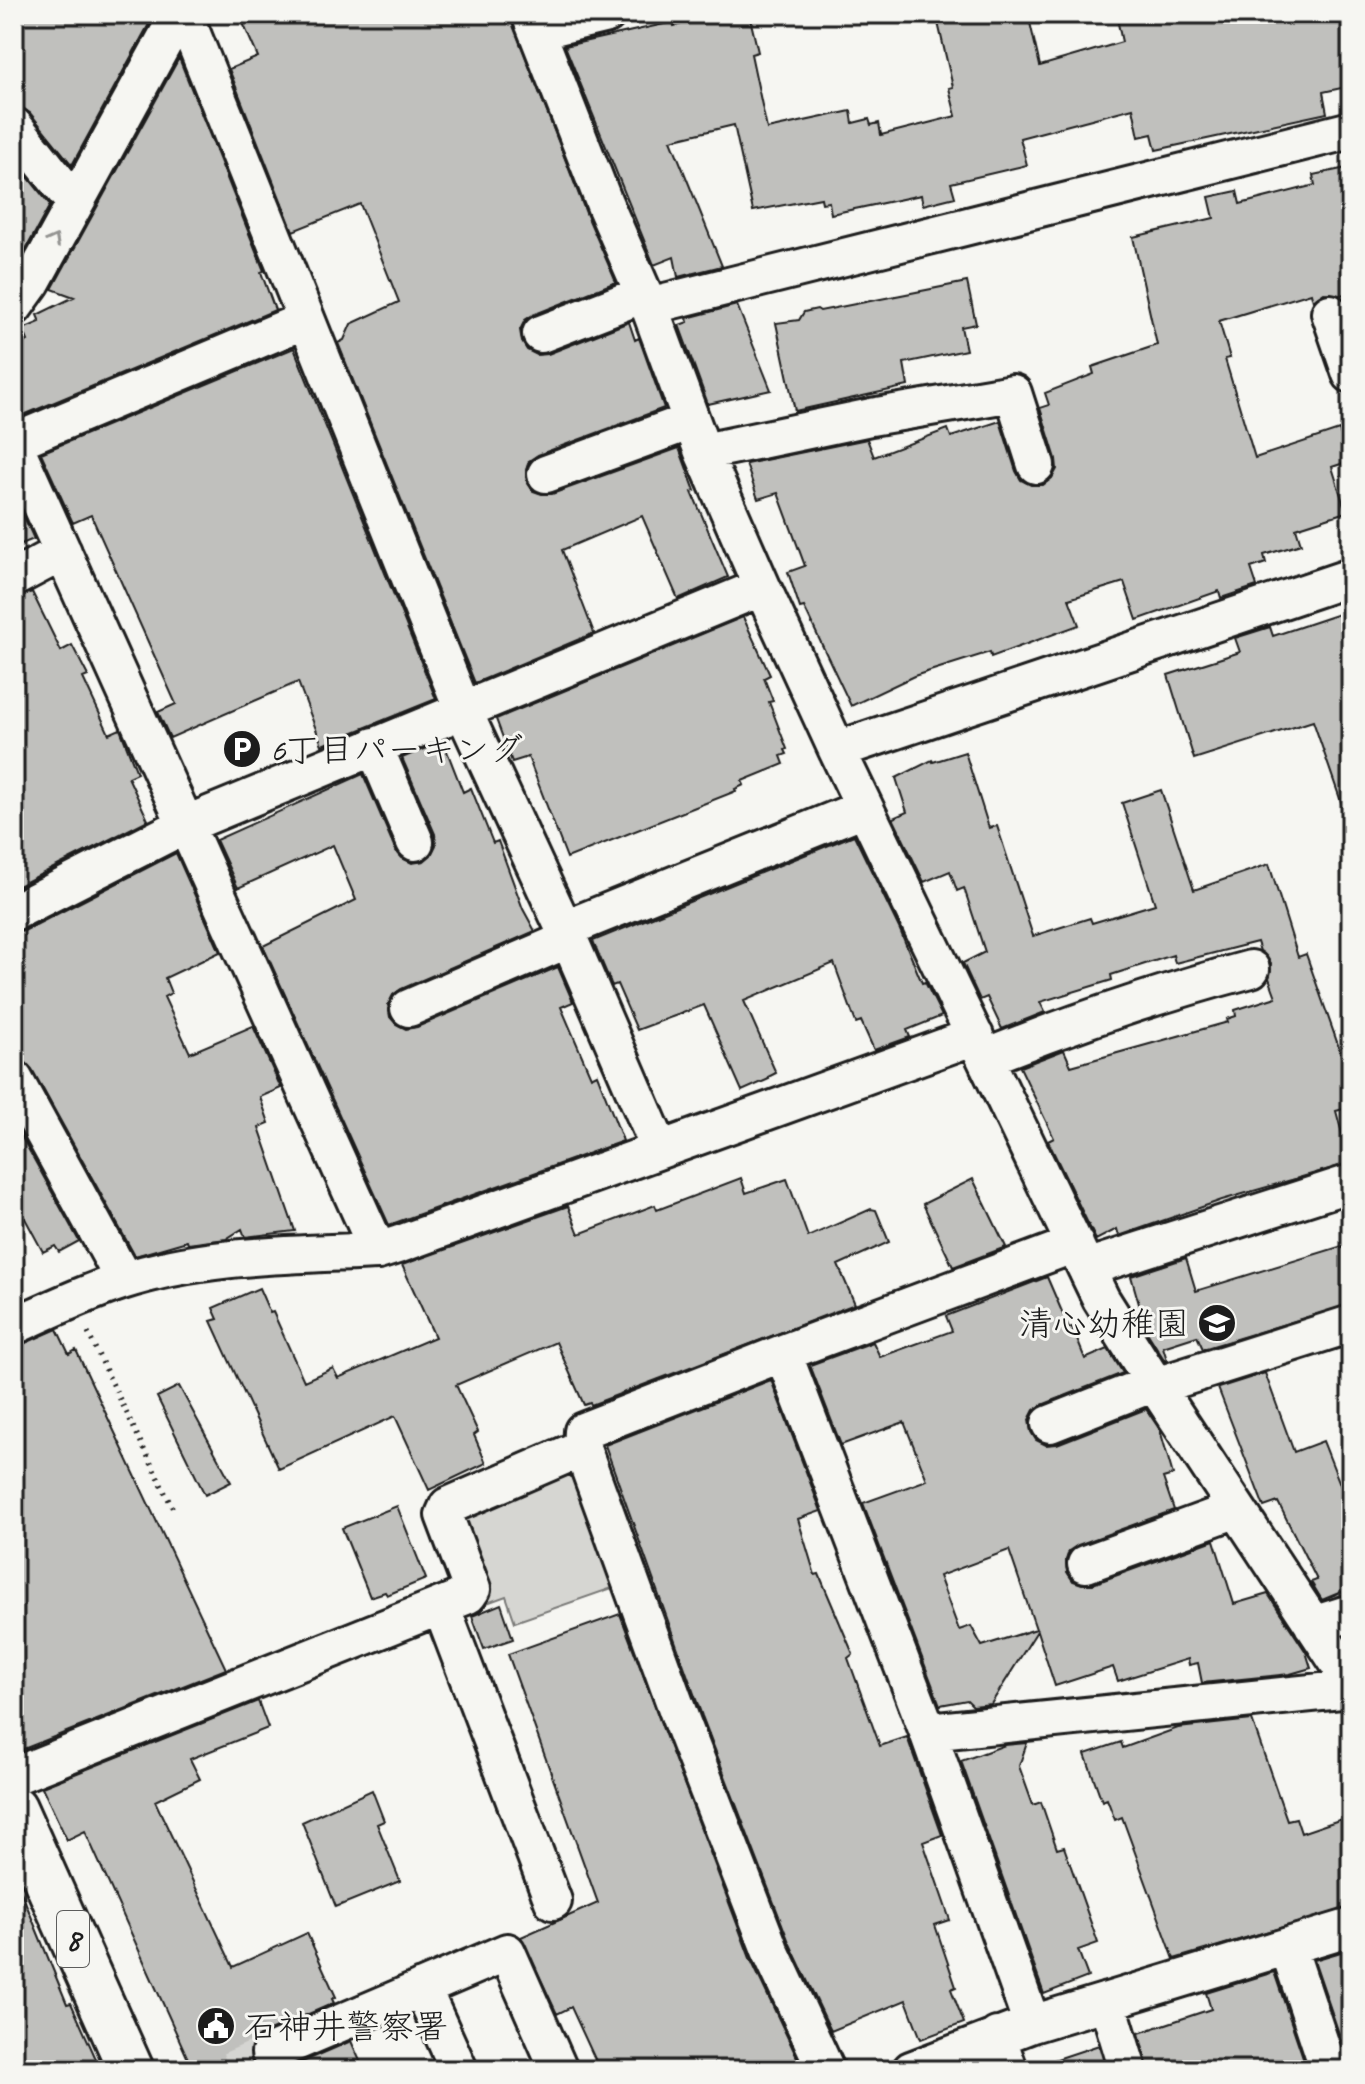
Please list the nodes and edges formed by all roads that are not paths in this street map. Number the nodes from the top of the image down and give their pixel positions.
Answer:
1 (182, 14) edge
2 (607, 14) edge
3 (533, 22) edge
4 (14, 126) edge
5 (1351, 130) edge
6 (75, 203) junction
7 (646, 300) junction
8 (14, 307) edge
9 (1330, 313) dead end
10 (305, 320) junction
11 (541, 334) dead end
12 (1351, 374) edge
13 (697, 437) junction
14 (14, 443) edge
15 (1036, 465) dead end
16 (546, 474) dead end
17 (63, 552) junction
18 (1351, 577) edge
19 (14, 578) edge
20 (762, 587) junction
21 (463, 710) junction
22 (374, 746) junction
23 (837, 750) junction
24 (864, 808) junction
25 (187, 824) junction
26 (415, 842) dead end
27 (14, 912) edge
28 (567, 934) junction
29 (1251, 969) dead end
30 (409, 1008) dead end
31 (980, 1047) junction
32 (14, 1079) edge
33 (660, 1150) junction
34 (1351, 1183) edge
35 (378, 1251) junction
36 (1080, 1256) junction
37 (124, 1280) junction
38 (15, 1322) edge
39 (1351, 1324) edge
40 (783, 1353) junction
41 (1155, 1384) junction
42 (1050, 1424) dead end
43 (582, 1448) junction
44 (1237, 1509) junction
45 (1086, 1564) dead end
46 (441, 1606) junction
47 (1351, 1613) edge
48 (1313, 1625) junction
49 (1351, 1682) edge
50 (1351, 1689) edge
51 (928, 1732) junction
52 (14, 1776) edge
53 (14, 1808) edge
54 (553, 1901) dead end
55 (1351, 1927) edge
56 (1288, 1947) junction
57 (422, 1988) junction
58 (1107, 2001) junction
59 (1032, 2024) junction
60 (997, 2036) junction
61 (270, 2053) tunnel mouth
62 (131, 2070) edge
63 (459, 2070) edge
64 (559, 2070) edge
65 (826, 2070) edge
66 (911, 2070) edge
67 (1009, 2070) edge
68 (1128, 2070) edge
69 (1329, 2070) edge

1 - 6 street
1 - 10 street
2 - 3 street
3 - 7 street
4 - 6 street
5 - 7 street
8 -> 6 street
7 - 11 street
7 - 13 street
9 - 12 street
10 - 14 street
10 - 21 street
13 - 15 street
13 - 16 street
13 - 20 street
14 - 17 street
17 - 19 street
17 - 25 street
18 - 23 street
20 - 21 street
20 - 23 street
21 - 22 street
21 - 28 street
22 - 25 street
22 - 26 street
23 - 24 street
24 - 28 street
24 - 31 street
25 - 27 street
25 - 35 street
28 - 30 street
28 - 33 street
29 - 31 street
31 - 33 street
31 - 36 street
32 - 37 street
33 - 35 street
34 - 36 street
35 - 37 street
36 - 40 street
36 - 41 street
37 - 38 street
39 - 41 street
40 - 43 street
40 - 51 street
41 - 42 street
41 - 44 street
43 - 46 street
43 - 65 street
44 - 45 street
44 - 48 street
46 - 52 street
46 - 54 street
47 - 48 street
48 - 49 street
50 - 51 street
51 - 59 street
53 - 62 main road, 8
55 - 56 street
56 - 58 street
56 - 69 street
57 - 61 street
57 - 63 street
57 - 64 street
58 - 59 street
58 - 68 street
59 - 60 street
60 - 66 street
60 - 67 street

